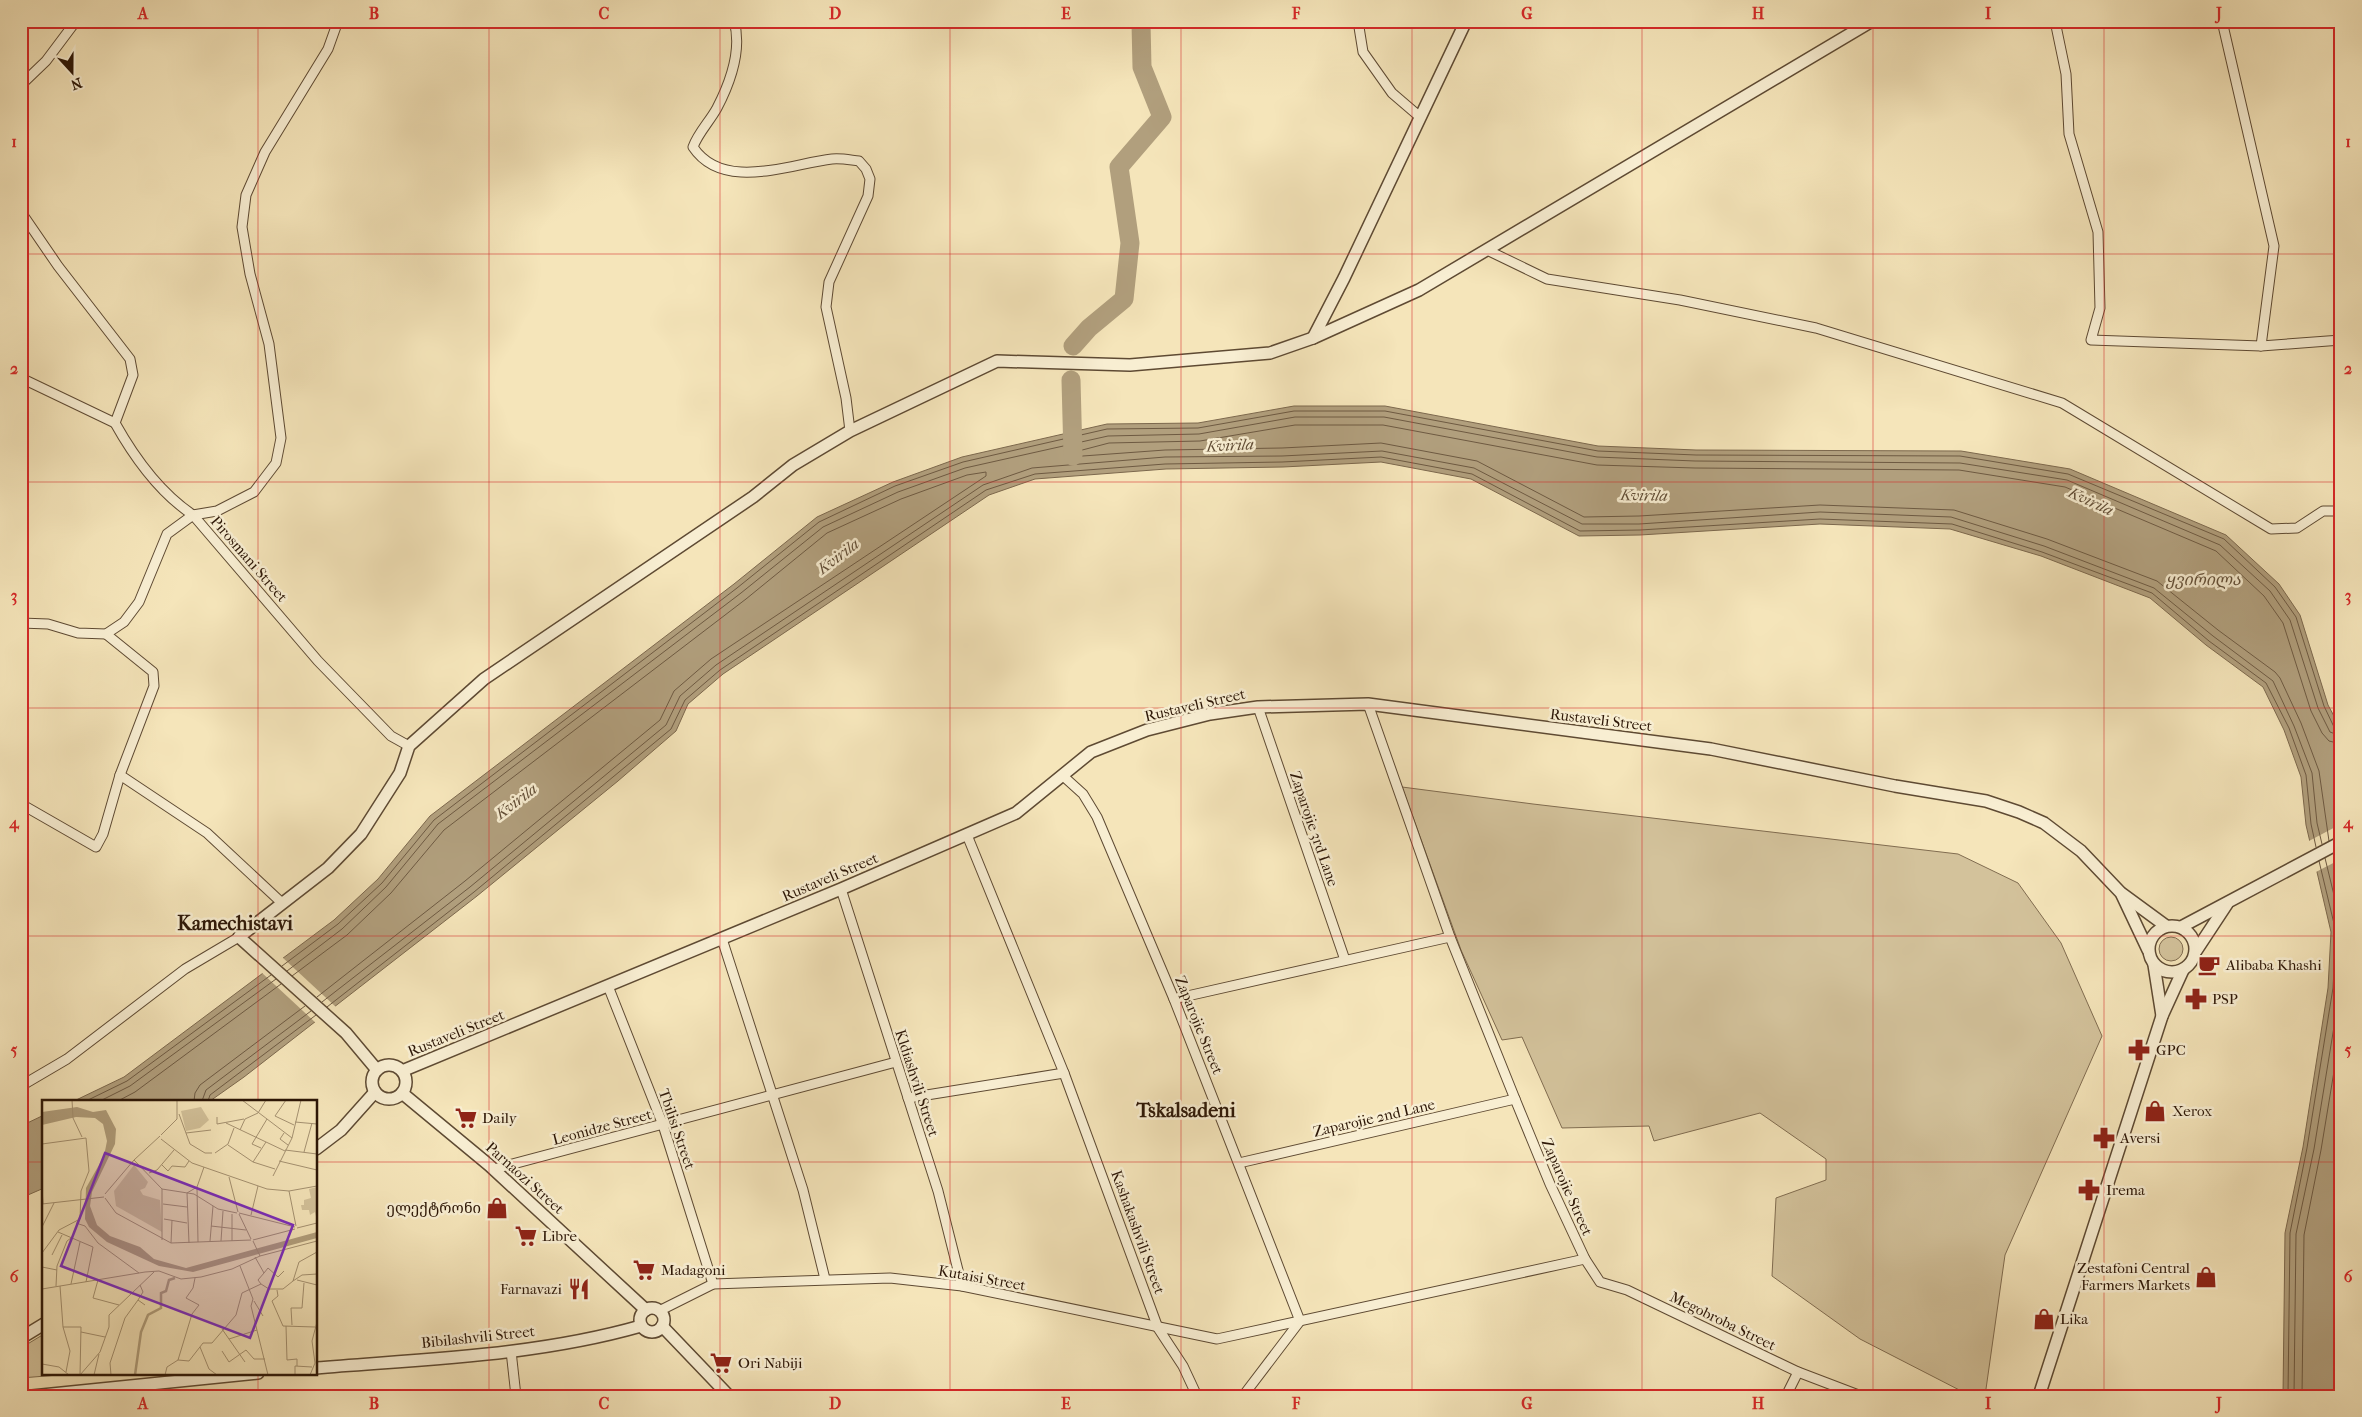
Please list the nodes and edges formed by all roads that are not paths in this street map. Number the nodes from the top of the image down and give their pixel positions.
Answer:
1 (76, 21) edge
2 (338, 21) edge
3 (734, 21) edge
4 (1358, 21) edge
5 (1466, 21) edge
6 (1872, 21) edge
7 (2055, 21) edge
8 (2222, 21) edge
9 (21, 85) edge
10 (1420, 117) junction
11 (21, 212) edge
12 (1487, 250) junction
13 (1313, 338) junction
14 (2341, 340) edge
15 (2261, 346) junction
16 (21, 378) edge
17 (115, 423) junction
18 (850, 431) junction
19 (2341, 511) edge
20 (192, 515) junction
21 (21, 623) edge
22 (106, 634) junction
23 (1368, 704) junction
24 (1258, 707) junction
25 (410, 746) junction
26 (120, 775) junction
27 (1062, 776) junction
28 (21, 804) edge
29 (968, 835) junction
30 (2341, 842) edge
31 (841, 890) junction
32 (2121, 893) junction
33 (2228, 902) junction
34 (282, 903) junction
35 (2166, 926) junction
36 (2181, 927) junction
37 (239, 937) junction
38 (1450, 937) junction
39 (722, 939) junction
40 (2148, 950) junction
41 (2196, 951) junction
42 (1345, 960) junction
43 (2154, 965) junction
44 (2183, 970) junction
45 (608, 986) junction
46 (1174, 999) junction
47 (2162, 1016) junction
48 (896, 1062) junction
49 (377, 1070) junction
50 (402, 1071) junction
51 (1064, 1073) junction
52 (21, 1086) edge
53 (375, 1092) junction
54 (402, 1093) junction
55 (774, 1096) junction
56 (908, 1098) junction
57 (1515, 1099) junction
58 (663, 1125) junction
59 (318, 1148) edge
60 (1240, 1162) junction
61 (494, 1169) junction
62 (1585, 1259) junction
63 (825, 1279) junction
64 (713, 1284) junction
65 (962, 1286) junction
66 (646, 1310) junction
67 (659, 1311) junction
68 (1300, 1320) junction
69 (42, 1325) edge
70 (641, 1326) junction
71 (662, 1326) junction
72 (1158, 1328) junction
73 (21, 1338) edge
74 (511, 1351) junction
75 (318, 1368) edge
76 (1798, 1372) junction
77 (248, 1374) edge
78 (32, 1396) edge
79 (516, 1396) edge
80 (729, 1396) edge
81 (1197, 1396) edge
82 (1243, 1396) edge
83 (1786, 1396) edge
84 (1861, 1396) edge
85 (2039, 1396) edge

1 - 9 street
2 - 20 street
3 - 18 street
4 - 10 street
5 - 10 street
6 - 12 street
7 - 15 street
8 - 15 street
10 - 13 street
11 - 17 street
12 - 13 street
12 - 19 street
13 - 18 street
14 - 15 street
16 - 17 street
17 - 20 street
18 - 25 street
20 - 22 street, Pirosmani Street
20 - 25 street, Pirosmani Street
21 - 22 street
22 - 26 street
23 - 24 street, Rustaveli Street
23 - 32 street, Rustaveli Street
23 - 38 street, Zaparojie Street
24 - 27 street, Rustaveli Street
24 - 42 street, Zaparojie 3rd Lane
25 - 34 street
26 - 28 street
26 - 34 street
27 - 29 street, Rustaveli Street
27 - 46 street, Zaparojie Street
29 - 31 street, Rustaveli Street
29 - 51 street, Kashakashvili Street
30 - 33 street
31 - 39 street, Rustaveli Street
31 - 48 street, Kldiashvili Street
32 - 35 street, Rustaveli Street
32 - 40 street, Rustaveli Street
33 - 36 street
33 - 41 street
34 - 37 street
35 - 36 street
35 - 40 street
36 - 41 street
37 - 49 street
37 - 52 street
38 - 42 street
38 - 57 street, Zaparojie Street
39 - 45 street, Rustaveli Street
39 - 55 street
40 - 43 street
41 - 44 street
42 - 46 street
43 - 44 street
43 - 47 street
44 - 47 street
45 - 50 street, Rustaveli Street
45 - 58 street, Tbilisi Street
46 - 60 street, Zaparojie Street
47 - 85 street
48 - 55 street, Leonidze Street
48 - 56 street, Kldiashvili Street
49 - 50 street
49 - 53 street
50 - 54 street
51 - 56 street
51 - 72 street, Kashakashvili Street
53 - 54 street
53 - 59 street
54 - 61 street, Parnaozi Street
55 - 58 street, Leonidze Street
55 - 63 street
56 - 65 street, Kldiashvili Street
57 - 60 street, Zaparojie 2nd Lane
57 - 62 street, Zaparojie Street
58 - 61 street, Leonidze Street
58 - 64 street, Tbilisi Street
60 - 68 street, Zaparojie Street
61 - 66 street, Parnaozi Street
62 - 68 street, Kutaisi Street
62 - 76 street, Megobroba Street
63 - 64 street, Kutaisi Street
63 - 65 street, Kutaisi Street
64 - 67 street, Kutaisi Street
65 - 72 street, Kutaisi Street
66 - 67 street
66 - 70 street
67 - 71 street
68 - 72 street, Kutaisi Street
68 - 82 street
69 - 73 street
70 - 71 street
70 - 74 street, Bibilashvili Street
71 - 80 street
72 - 81 street, Kashakashvili Street
74 - 75 street, Bibilashvili Street
74 - 79 street
76 - 83 street
76 - 84 street, Megobroba Street
77 - 78 street

